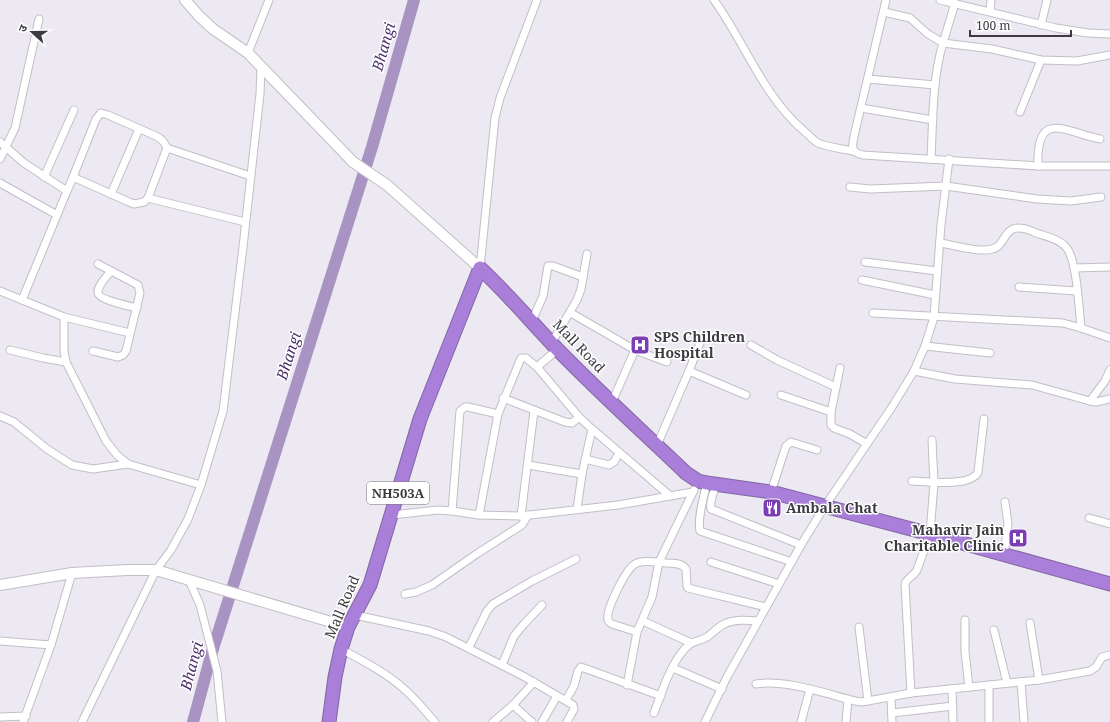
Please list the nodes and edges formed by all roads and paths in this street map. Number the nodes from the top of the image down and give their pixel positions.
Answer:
1 (185, 0) edge
2 (269, 0) edge
3 (537, 0) edge
4 (714, 0) edge
5 (886, 0) edge
6 (940, 0) edge
7 (991, 0) edge
8 (1047, 0) edge
9 (955, 3) junction
10 (990, 11) junction
11 (884, 12) junction
12 (39, 19) dead end
13 (1041, 25) junction
14 (1110, 34) edge
15 (943, 43) junction
16 (248, 53) junction
17 (1110, 55) edge
18 (1041, 60) junction
19 (261, 66) junction
20 (868, 79) junction
21 (935, 85) junction
22 (861, 108) junction
23 (74, 110) dead end
24 (1020, 112) dead end
25 (933, 120) junction
26 (139, 129) junction
27 (1100, 139) dead end
28 (0, 142) edge
29 (6, 148) junction
30 (167, 148) junction
31 (853, 151) junction
32 (0, 159) edge
33 (931, 159) junction
34 (949, 160) junction
35 (1038, 166) junction
36 (1110, 166) edge
37 (250, 176) junction
38 (44, 177) junction
39 (73, 177) junction
40 (0, 183) edge
41 (946, 186) junction
42 (850, 187) dead end
43 (67, 191) junction
44 (111, 194) junction
45 (1101, 197) dead end
46 (148, 198) junction
47 (58, 215) junction
48 (245, 222) junction
49 (940, 243) junction
50 (587, 254) dead end
51 (865, 262) dead end
52 (98, 264) dead end
53 (1110, 267) edge
54 (480, 268) junction
55 (1074, 268) junction
56 (111, 271) junction
57 (937, 271) junction
58 (583, 277) junction
59 (862, 280) dead end
60 (1019, 287) dead end
61 (0, 291) edge
62 (1076, 291) junction
63 (935, 295) junction
64 (22, 300) junction
65 (136, 308) junction
66 (570, 313) junction
67 (873, 313) dead end
68 (64, 317) junction
69 (934, 317) junction
70 (532, 321) junction
71 (1081, 328) junction
72 (130, 333) junction
73 (1110, 338) edge
74 (700, 343) dead end
75 (751, 345) dead end
76 (555, 346) junction
77 (925, 346) junction
78 (10, 350) dead end
79 (635, 350) junction
80 (93, 351) dead end
81 (990, 353) dead end
82 (66, 362) junction
83 (667, 362) dead end
84 (537, 367) junction
85 (840, 368) dead end
86 (914, 370) junction
87 (1110, 370) edge
88 (689, 371) junction
89 (836, 387) junction
90 (746, 395) dead end
91 (781, 395) dead end
92 (503, 398) junction
93 (1110, 399) edge
94 (1090, 401) junction
95 (612, 402) junction
96 (534, 411) junction
97 (831, 412) junction
98 (498, 414) junction
99 (0, 416) edge
100 (579, 417) junction
101 (984, 419) dead end
102 (592, 429) junction
103 (932, 440) dead end
104 (867, 444) junction
105 (656, 445) junction
106 (817, 450) dead end
107 (619, 453) junction
108 (585, 459) junction
109 (128, 464) junction
110 (528, 465) junction
111 (582, 474) junction
112 (912, 481) dead end
113 (934, 483) junction
114 (201, 485) junction
115 (703, 485) junction
116 (771, 492) junction
117 (669, 495) junction
118 (1005, 502) dead end
119 (825, 506) junction
120 (577, 509) junction
121 (452, 511) junction
122 (480, 515) junction
123 (392, 516) junction
124 (524, 516) junction
125 (1089, 518) dead end
126 (1110, 524) edge
127 (930, 534) junction
128 (801, 545) junction
129 (1004, 555) junction
130 (576, 559) dead end
131 (659, 562) junction
132 (711, 562) dead end
133 (792, 562) junction
134 (156, 570) junction
135 (72, 573) junction
136 (189, 580) junction
137 (779, 584) junction
138 (1110, 584) edge
139 (0, 585) edge
140 (405, 594) dead end
141 (542, 605) dead end
142 (766, 607) junction
143 (355, 615) junction
144 (965, 620) dead end
145 (642, 621) junction
146 (758, 621) junction
147 (1030, 623) dead end
148 (348, 627) junction
149 (859, 627) dead end
150 (994, 630) dead end
151 (637, 632) junction
152 (0, 641) edge
153 (691, 643) junction
154 (51, 645) junction
155 (469, 647) junction
156 (341, 649) junction
157 (1110, 655) edge
158 (502, 665) junction
159 (673, 668) junction
160 (1039, 680) junction
161 (534, 682) junction
162 (1021, 682) junction
163 (1007, 683) junction
164 (756, 684) dead end
165 (628, 685) junction
166 (989, 685) junction
167 (969, 687) junction
168 (722, 689) junction
169 (952, 689) junction
170 (810, 690) junction
171 (911, 693) junction
172 (557, 696) junction
173 (661, 696) junction
174 (890, 698) junction
175 (848, 699) junction
176 (566, 700) junction
177 (868, 701) junction
178 (513, 705) junction
179 (953, 706) junction
180 (654, 713) dead end
181 (892, 713) junction
182 (0, 717) edge
183 (25, 719) edge
184 (527, 721) edge
185 (82, 722) edge
186 (222, 722) edge
187 (329, 722) edge
188 (435, 722) edge
189 (493, 722) edge
190 (542, 722) edge
191 (567, 722) edge
192 (705, 722) edge
193 (801, 722) edge
194 (846, 722) edge
195 (892, 722) edge
196 (950, 722) edge
197 (953, 722) edge
198 (989, 722) edge
199 (1024, 722) edge

1 - 16 street
2 - 16 street
3 - 54 street
4 - 31 street
5 - 11 street
6 - 9 street
7 - 10 street
8 - 13 street
9 - 10 street
9 - 15 street
10 - 13 street
11 - 15 street
11 - 20 street
12 - 29 street
13 - 14 street
15 - 18 street
15 - 21 street
16 - 19 street
17 - 18 street
18 - 24 street
19 - 37 street
19 - 54 street
20 - 21 street
20 - 22 street
21 - 25 street
22 - 25 street
22 - 31 street
23 - 38 street
25 - 33 street
26 - 30 street
26 - 39 street
26 - 44 street
27 - 35 street
28 - 29 street
29 - 32 street
29 - 38 street
30 - 37 street
30 - 46 street
31 - 33 street
33 - 34 street
34 - 35 street
34 - 41 street
35 - 36 street
37 - 48 street
38 - 43 street
39 - 43 street
39 - 44 street
40 - 47 street
41 - 42 street
41 - 45 street
41 - 49 street
43 - 47 street
44 - 46 street
46 - 48 street
47 - 64 street
48 - 114 street
49 - 55 street
49 - 57 street
50 - 58 street
51 - 57 street
52 - 56 street
53 - 55 street
54 - 70 highway, Mall Road
54 - 123 highway, Mall Road / NH503A
55 - 62 street
56 - 65 street
56 - 65 street
57 - 63 street
58 - 66 street
58 - 70 street
59 - 63 street
60 - 62 street
61 - 64 street
62 - 71 street
63 - 69 street
64 - 68 street
65 - 72 street
66 - 76 street
66 - 79 street
67 - 69 street
68 - 72 street
68 - 82 street
69 - 71 street
69 - 77 street
70 - 76 highway, Mall Road
71 - 73 street
72 - 80 street
74 - 88 street
75 - 89 street
76 - 84 street
76 - 95 highway, Mall Road
77 - 81 street
77 - 86 street
78 - 82 street
79 - 83 street
79 - 95 street
82 - 109 street
84 - 92 street
84 - 100 street
85 - 89 street
86 - 94 street
86 - 104 street
87 - 94 street
88 - 90 street
88 - 105 street
89 - 97 street
91 - 97 street
92 - 96 street
92 - 98 street
93 - 94 street
95 - 105 highway, Mall Road
96 - 100 street
96 - 110 street
97 - 104 street
98 - 121 street
98 - 122 street
99 - 109 street
100 - 102 street
101 - 113 street
102 - 107 street
102 - 108 street
103 - 113 street
104 - 119 street
105 - 115 highway, Mall Road
106 - 116 street
107 - 108 street
107 - 117 street
108 - 111 street
109 - 114 street
110 - 111 street
110 - 124 street
111 - 120 street
112 - 113 street
113 - 127 street
114 - 134 street
115 - 116 highway, Mall Road
115 - 117 street
115 - 128 street
115 - 131 street
115 - 133 street
116 - 119 highway, Mall Road
117 - 120 street
118 - 129 street
119 - 127 highway, Mall Road
119 - 128 street
120 - 124 street
121 - 122 street
121 - 123 street
122 - 124 street
123 - 143 highway, Mall Road / NH503A
124 - 140 street
125 - 126 street
127 - 129 highway, Mall Road
127 - 171 street
128 - 133 street
129 - 138 highway, Mall Road
130 - 155 street
131 - 142 street
131 - 145 street
131 - 151 street
132 - 137 street
133 - 137 street
134 - 135 street
134 - 136 street
134 - 185 street
135 - 139 street
135 - 154 street
136 - 148 street
136 - 186 street
137 - 142 street
141 - 158 street
142 - 146 street
143 - 148 highway, Mall Road / NH503A
143 - 155 street
144 - 167 street
145 - 151 street
145 - 153 street
146 - 153 street
146 - 168 street
147 - 160 street
148 - 156 highway, Mall Road / NH503A
149 - 177 street
150 - 163 street
151 - 165 street
152 - 154 street
153 - 159 street
154 - 183 street
155 - 158 street
156 - 187 highway, Mall Road / NH503A
156 - 188 street
157 - 160 street
158 - 161 street
159 - 168 street
159 - 173 street
160 - 162 street
161 - 172 street
161 - 178 street
162 - 163 street
162 - 199 street
163 - 166 street
164 - 170 street
165 - 173 street
165 - 176 street
166 - 167 street
166 - 198 street
167 - 169 street
168 - 192 street
169 - 171 street
169 - 179 street
170 - 175 street
170 - 193 street
171 - 174 street
172 - 176 street
172 - 190 street
173 - 180 street
174 - 177 street
174 - 181 street
175 - 177 street
175 - 194 street
176 - 191 street
178 - 184 street
178 - 189 street
179 - 181 street
179 - 197 street
181 - 195 street
182 - 183 street
196 - 197 street

